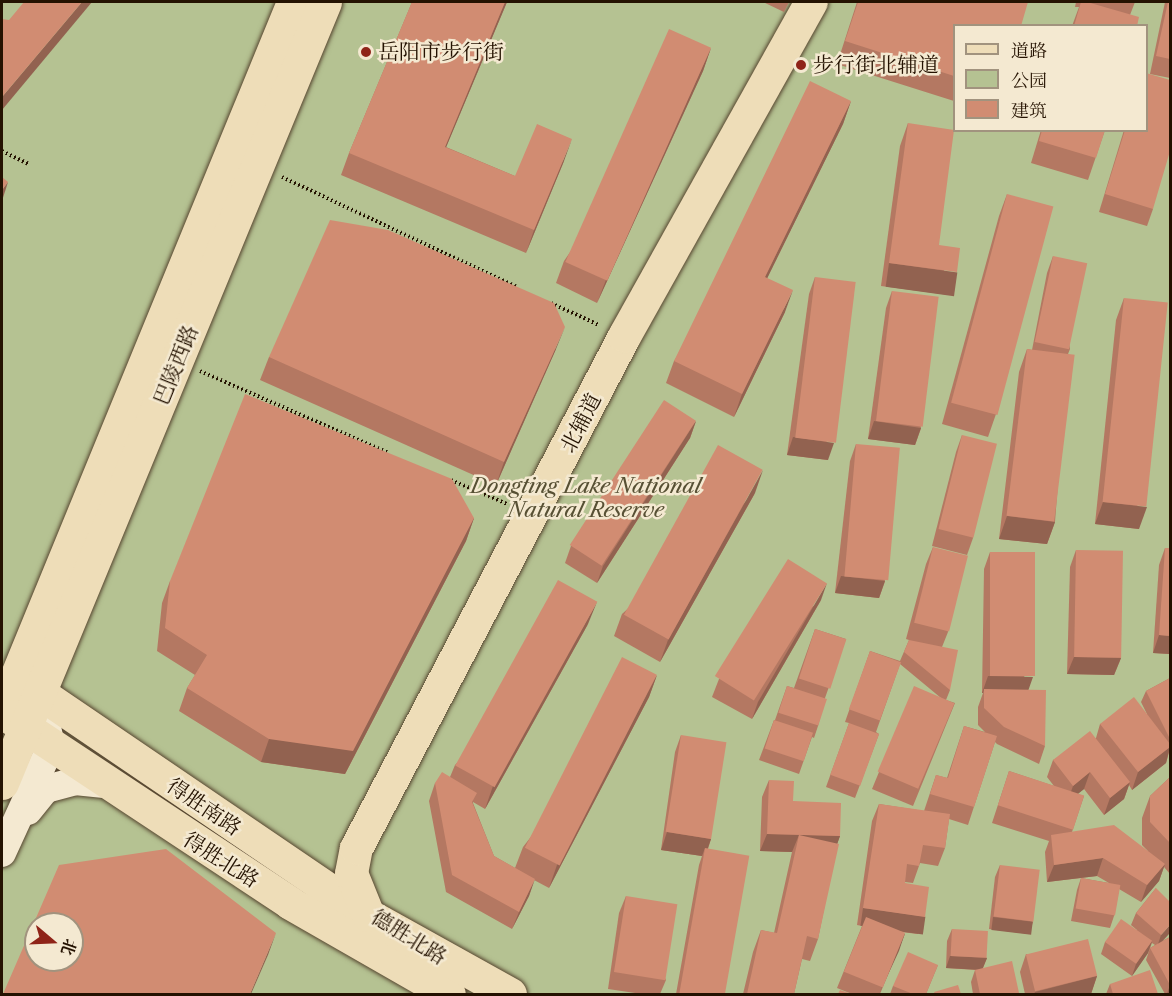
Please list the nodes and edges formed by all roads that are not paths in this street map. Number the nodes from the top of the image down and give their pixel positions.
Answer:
1 (293, 2) edge
2 (325, 2) edge
3 (811, 2) edge
4 (14, 681) edge
5 (9, 717) edge
6 (51, 746) junction
7 (2, 783) edge
8 (102, 784) junction
9 (7, 842) edge
10 (356, 848) junction
11 (291, 867) junction
12 (235, 868) junction
13 (368, 915) junction
14 (390, 961) junction
15 (449, 994) edge
16 (510, 994) edge

1 - 4 main road, 巴陵西路
2 - 4 main road, 巴陵西路
3 - 10 main road, 北辅道
4 - 5 main road, 巴陵西路
4 - 6 street
4 - 11 main road, 得胜南路
5 - 6 main road, 得胜北路
5 - 7 main road, 巴陵西路
6 - 8 main road, 得胜北路
6 - 9 street
8 - 9 street
8 - 12 main road, 得胜北路
10 - 11 main road
10 - 13 main road, 德胜北路
11 - 12 main road
11 - 13 main road, 得胜南路
12 - 14 main road, 得胜北路
13 - 14 main road
13 - 16 main road, 德胜北路
14 - 15 main road, 得胜北路

